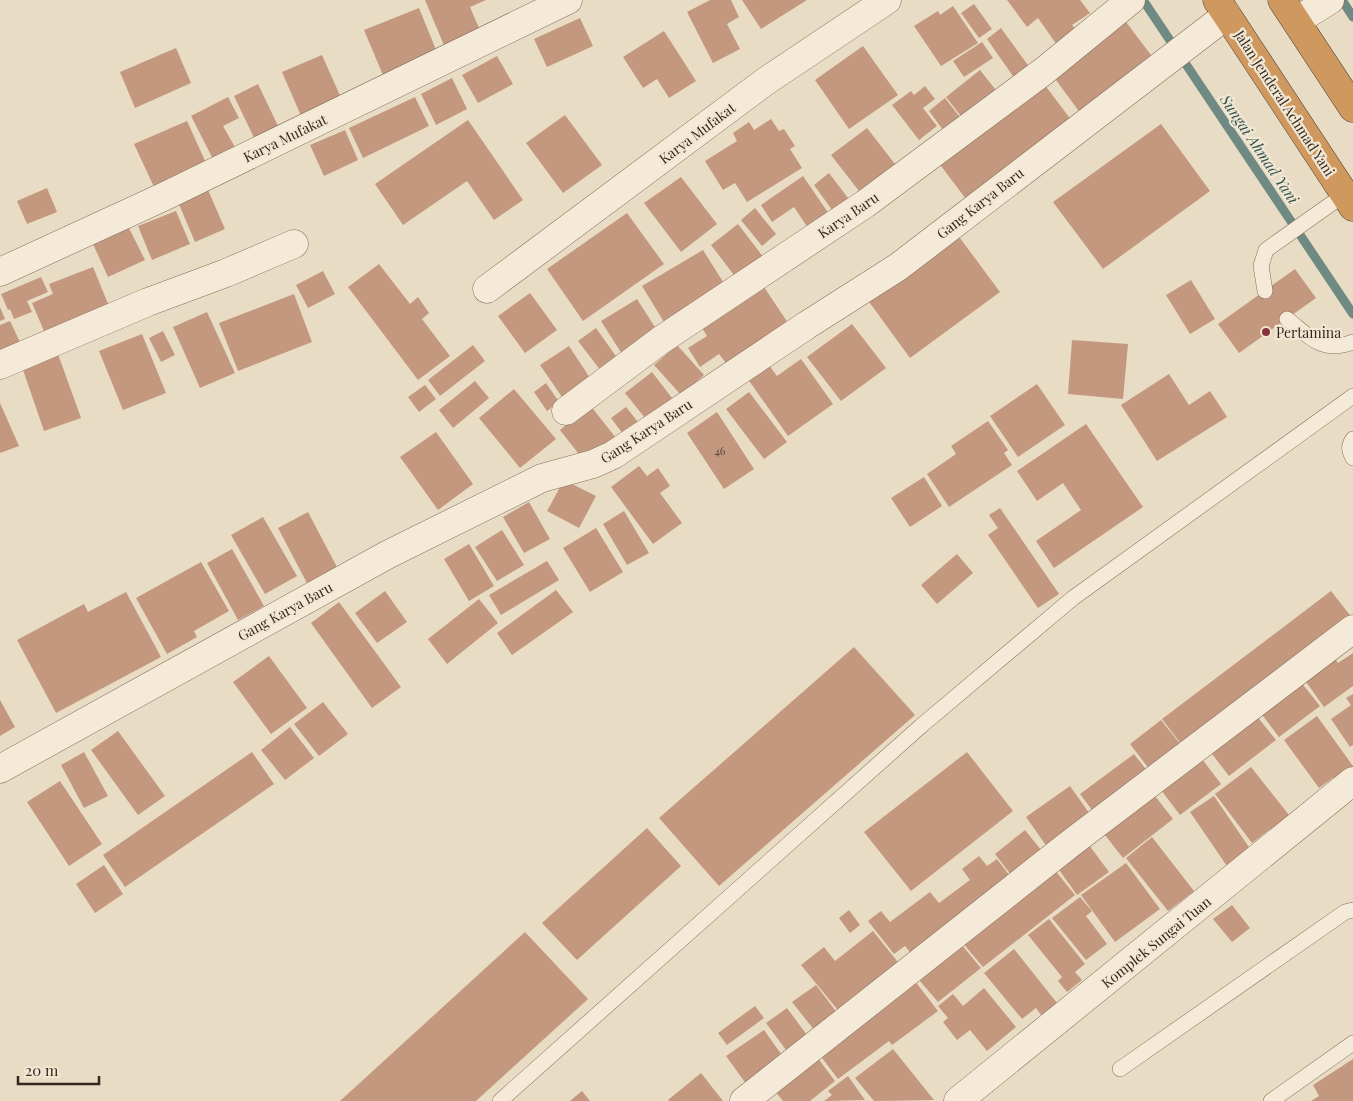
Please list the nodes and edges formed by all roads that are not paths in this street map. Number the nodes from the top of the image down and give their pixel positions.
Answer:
1 (568, 0) edge
2 (887, 0) edge
3 (1325, 3) edge
4 (1126, 4) edge
5 (1222, 7) edge
6 (1289, 11) edge
7 (1353, 108) edge
8 (1349, 201) edge
9 (294, 244) dead end
10 (0, 272) edge
11 (487, 289) dead end
12 (1265, 291) dead end
13 (1286, 319) dead end
14 (1353, 342) edge
15 (0, 365) edge
16 (1353, 396) edge
17 (566, 411) dead end
18 (1353, 439) edge
19 (1353, 458) edge
20 (1353, 629) edge
21 (0, 769) edge
22 (1353, 781) edge
23 (1353, 910) edge
24 (1353, 1043) edge
25 (1120, 1069) dead end
26 (500, 1101) edge
27 (744, 1101) edge
28 (958, 1101) edge
29 (1271, 1101) edge

1 - 10 street, Karya Mufakat
2 - 11 street, Karya Mufakat
3 - 6 street
4 - 17 street, Karya Baru
5 - 8 highway, Jalan Jenderal Achmad Yani
5 - 21 street, Gang Karya Baru
6 - 7 highway
8 - 12 lane
9 - 15 street
13 - 14 lane
16 - 26 lane
18 - 19 lane
20 - 27 street
22 - 28 street, Komplek Sungai Tuan
23 - 25 lane
24 - 29 lane

